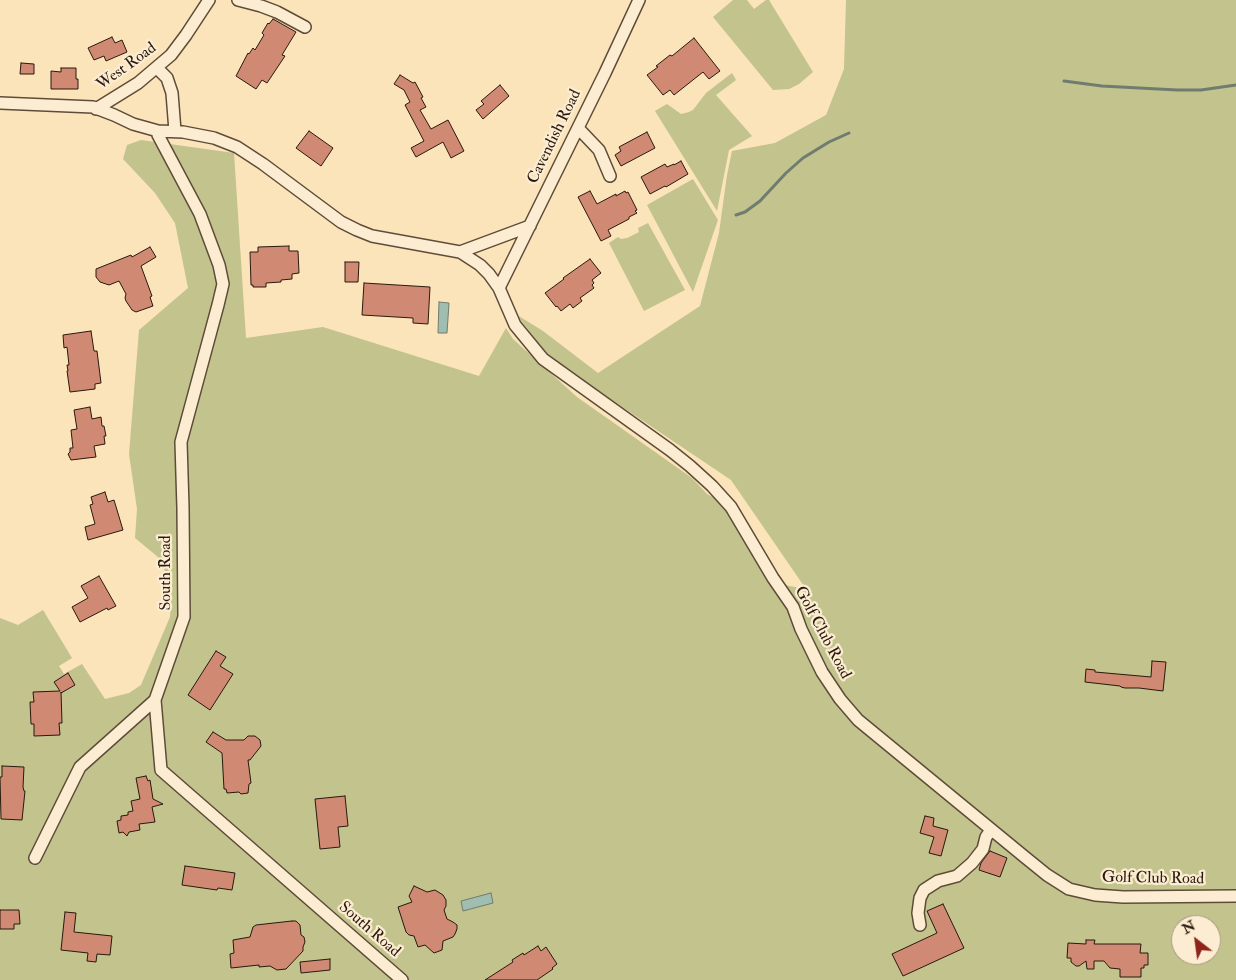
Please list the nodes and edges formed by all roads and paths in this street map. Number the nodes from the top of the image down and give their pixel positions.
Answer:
1 (209, 0) edge
2 (238, 0) edge
3 (639, 0) edge
4 (305, 27) dead end
5 (157, 68) junction
6 (0, 103) edge
7 (96, 108) junction
8 (578, 128) junction
9 (158, 130) junction
10 (175, 131) junction
11 (610, 176) dead end
12 (530, 226) junction
13 (460, 252) junction
14 (499, 288) junction
15 (155, 700) junction
16 (991, 830) junction
17 (35, 858) dead end
18 (1236, 896) edge
19 (920, 925) dead end
20 (402, 980) edge

1 - 5 street, West Road
2 - 4 street
3 - 8 street, Cavendish Road
5 - 7 street, West Road
5 - 10 street
6 - 7 street
7 - 9 street
8 - 11 street
8 - 12 street, Cavendish Road
9 - 10 street
9 - 15 street, South Road
10 - 13 street
12 - 13 street
12 - 14 street, Cavendish Road
13 - 14 street, Golf Club Road
14 - 16 street, Golf Club Road
15 - 17 street
15 - 20 street, South Road
16 - 18 street, Golf Club Road
16 - 19 street

